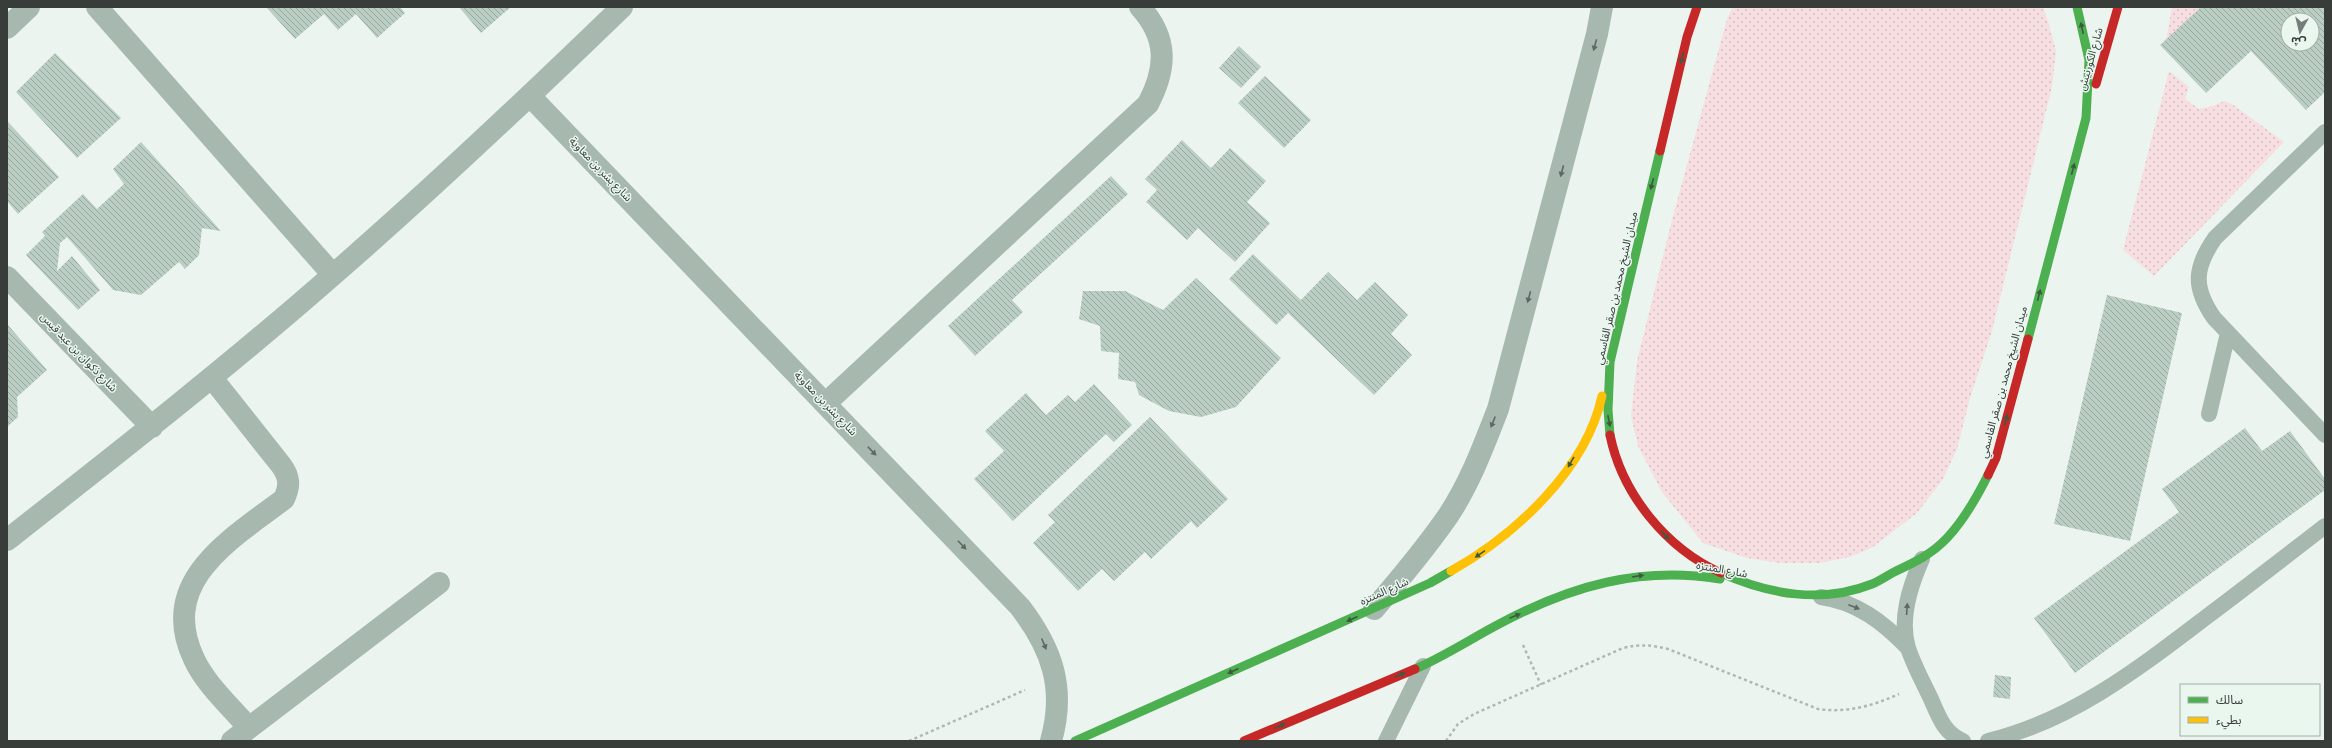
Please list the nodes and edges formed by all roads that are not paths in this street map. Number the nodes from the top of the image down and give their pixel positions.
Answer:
1 (29, 7) edge
2 (97, 7) edge
3 (622, 7) edge
4 (1140, 7) edge
5 (1602, 7) edge
6 (1697, 7) edge
7 (2077, 7) edge
8 (2118, 7) edge
9 (1684, 15) dead end
10 (7, 28) edge
11 (1687, 37) junction
12 (530, 96) junction
13 (2086, 118) junction
14 (2325, 132) edge
15 (333, 276) junction
16 (7, 277) edge
17 (2228, 333) junction
18 (1610, 362) junction
19 (212, 378) junction
20 (826, 403) junction
21 (2209, 414) dead end
22 (152, 427) junction
23 (2325, 435) edge
24 (2325, 526) edge
25 (7, 540) edge
26 (1922, 559) junction
27 (439, 583) dead end
28 (1752, 586) junction
29 (1803, 595) junction
30 (1374, 609) junction
31 (1908, 648) junction
32 (1423, 666) junction
33 (249, 728) junction
34 (232, 741) edge
35 (1051, 741) edge
36 (1075, 741) edge
37 (1244, 741) edge
38 (1386, 741) edge
39 (1963, 741) edge
40 (1988, 741) edge

1 - 10 street
2 - 15 street
3 - 12 street
4 - 20 street
5 -> 30 street
6 - 11 main road, ميدان الشيخ محمد بن صقر القاسمي
13 -> 7 main road, ميدان الشيخ محمد بن صقر القاسمي
8 - 13 main road, شارع الكورنيش
9 - 11 main road
11 -> 18 main road, ميدان الشيخ محمد بن صقر القاسمي
12 - 15 street
12 - 20 street, شارع بشر بن معاوية
26 -> 13 main road, ميدان الشيخ محمد بن صقر القاسمي
14 - 17 lane
15 - 19 street
16 - 22 street, شارع ذكوان بن عبد قيس
17 - 21 lane
17 - 23 lane
18 -> 28 main road, ميدان الشيخ محمد بن صقر القاسمي
18 -> 30 main road, شارع المنتزه
19 - 22 street
19 - 33 street
20 -> 35 street, شارع بشر بن معاوية
22 - 25 street
24 - 40 lane
26 - 29 main road, ميدان الشيخ محمد بن صقر القاسمي
31 -> 26 lane
27 - 33 street
28 - 29 main road, ميدان الشيخ محمد بن صقر القاسمي
32 -> 28 main road, شارع المنتزه
29 -> 31 lane
30 -> 36 main road, شارع المنتزه
31 - 39 lane
37 -> 32 main road, شارع المنتزه
32 - 38 lane
33 - 34 street

